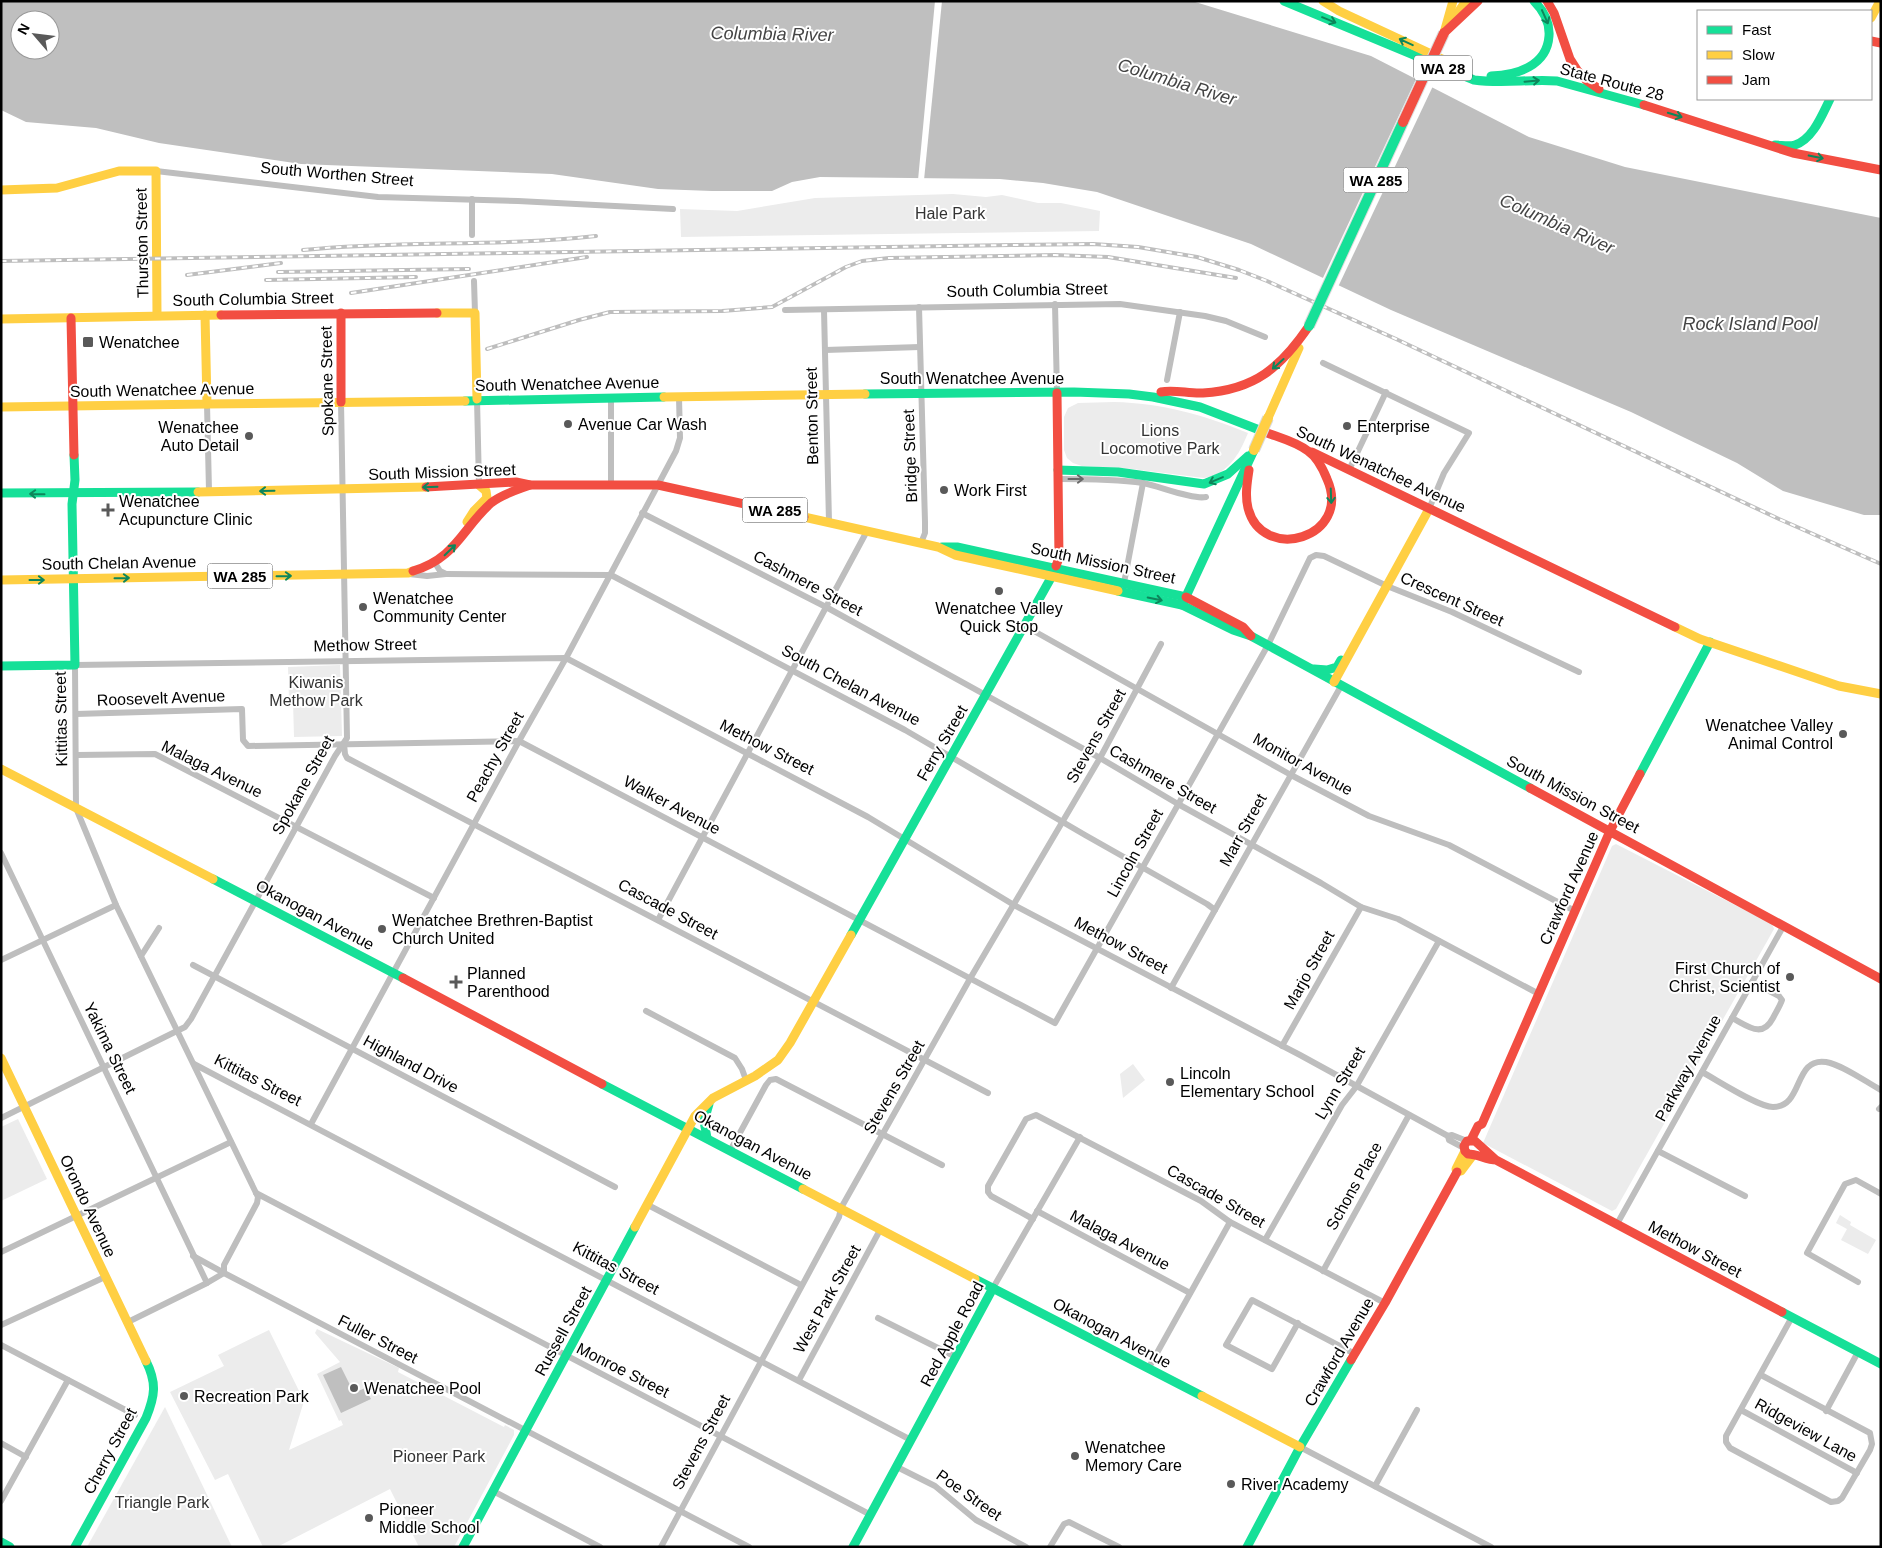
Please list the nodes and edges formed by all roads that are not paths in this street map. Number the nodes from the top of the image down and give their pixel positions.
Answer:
1 (1284, 1) edge
2 (1323, 1) edge
3 (1453, 1) edge
4 (1460, 1) edge
5 (1466, 1) edge
6 (1472, 1) edge
7 (1478, 1) edge
8 (1534, 1) edge
9 (1547, 1) edge
10 (1878, 2) edge
11 (1872, 16) edge
12 (1444, 33) junction
13 (1612, 95) junction
14 (1829, 100) edge
15 (1769, 144) junction
16 (1881, 170) edge
17 (156, 171) junction
18 (1, 190) edge
19 (472, 199) junction
20 (673, 210) dead end
21 (472, 234) dead end
22 (474, 281) dead end
23 (1055, 304) junction
24 (920, 307) junction
25 (785, 310) dead end
26 (824, 310) junction
27 (475, 312) junction
28 (1180, 312) junction
29 (341, 313) junction
30 (157, 315) junction
31 (205, 315) junction
32 (71, 318) junction
33 (1, 320) edge
34 (1309, 326) junction
35 (1266, 336) dead end
36 (920, 347) junction
37 (825, 350) junction
38 (1324, 363) dead end
39 (1167, 380) dead end
40 (1386, 392) junction
41 (922, 393) junction
42 (1057, 393) junction
43 (825, 394) junction
44 (1150, 395) junction
45 (611, 398) junction
46 (679, 398) junction
47 (477, 399) junction
48 (341, 402) junction
49 (207, 404) junction
50 (1, 407) edge
51 (74, 407) junction
52 (1254, 450) junction
53 (1312, 452) junction
54 (1350, 470) junction
55 (1058, 475) junction
56 (1143, 483) junction
57 (478, 485) junction
58 (530, 485) junction
59 (611, 485) junction
60 (658, 485) junction
61 (344, 490) junction
62 (209, 491) junction
63 (1, 493) edge
64 (74, 494) junction
65 (1206, 497) dead end
66 (1429, 509) junction
67 (642, 513) junction
68 (829, 522) junction
69 (867, 531) junction
70 (462, 536) junction
71 (921, 543) junction
72 (1314, 556) joint
73 (435, 562) junction
74 (1054, 572) junction
75 (408, 573) junction
76 (446, 574) junction
77 (344, 575) junction
78 (611, 575) junction
79 (73, 579) junction
80 (1, 580) edge
81 (1124, 583) junction
82 (1387, 586) junction
83 (1184, 601) junction
84 (826, 607) junction
85 (1025, 626) junction
86 (1710, 642) junction
87 (1161, 644) dead end
88 (1268, 645) junction
89 (1353, 647) junction
90 (566, 658) junction
91 (346, 660) junction
92 (75, 665) junction
93 (1, 666) edge
94 (1309, 668) junction
95 (792, 670) junction
96 (1579, 672) dead end
97 (1338, 684) junction
98 (1138, 688) junction
99 (1881, 694) edge
100 (986, 695) junction
101 (76, 714) junction
102 (1218, 733) junction
103 (519, 741) junction
104 (244, 744) joint
105 (344, 744) junction
106 (747, 754) junction
107 (77, 755) junction
108 (951, 756) junction
109 (1100, 758) junction
110 (1, 769) edge
111 (1291, 775) junction
112 (1178, 804) junction
113 (76, 808) junction
114 (1063, 821) junction
115 (474, 823) junction
116 (297, 827) junction
117 (1610, 831) junction
118 (702, 837) junction
119 (904, 840) junction
120 (1252, 844) junction
121 (1, 853) edge
122 (1142, 868) junction
123 (434, 898) junction
124 (256, 901) junction
125 (116, 905) junction
126 (1014, 905) junction
127 (1361, 907) junction
128 (1215, 910) junction
129 (1575, 911) junction
130 (860, 919) junction
131 (658, 920) junction
132 (1784, 925) junction
133 (159, 928) dead end
134 (43, 940) junction
135 (1439, 941) junction
136 (1097, 949) junction
137 (141, 956) junction
138 (1, 960) edge
139 (193, 965) dead end
140 (393, 973) junction
141 (215, 977) junction
142 (971, 977) junction
143 (1881, 979) edge
144 (1752, 982) junction
145 (1171, 988) junction
146 (1539, 994) junction
147 (813, 1001) junction
148 (646, 1011) dead end
149 (1732, 1018) junction
150 (1055, 1023) joint
151 (178, 1032) junction
152 (1282, 1046) junction
153 (352, 1048) junction
154 (1, 1058) edge
155 (926, 1060) junction
156 (194, 1064) junction
157 (104, 1068) junction
158 (1702, 1072) junction
159 (746, 1080) junction
160 (1356, 1086) junction
161 (1881, 1090) edge
162 (988, 1092) dead end
163 (712, 1097) junction
164 (24, 1107) junction
165 (1409, 1115) junction
166 (1, 1118) edge
167 (311, 1124) junction
168 (688, 1129) junction
169 (883, 1134) junction
170 (707, 1138) junction
171 (1080, 1138) junction
172 (231, 1142) junction
173 (1471, 1147) junction
174 (730, 1151) junction
175 (1658, 1151) junction
176 (942, 1164) dead end
177 (156, 1178) junction
178 (615, 1187) dead end
179 (256, 1193) junction
180 (1881, 1194) edge
181 (1744, 1196) dead end
182 (648, 1205) junction
183 (841, 1208) junction
184 (1038, 1211) junction
185 (78, 1217) junction
186 (1033, 1219) junction
187 (1230, 1222) junction
188 (1617, 1224) junction
189 (880, 1230) junction
190 (1265, 1240) junction
191 (1, 1252) edge
192 (194, 1256) junction
193 (1323, 1270) junction
194 (224, 1273) junction
195 (105, 1278) junction
196 (607, 1280) junction
197 (1858, 1282) dead end
198 (207, 1283) junction
199 (801, 1285) junction
200 (994, 1288) junction
201 (1190, 1294) junction
202 (1385, 1303) junction
203 (1792, 1317) junction
204 (878, 1318) dead end
205 (128, 1322) junction
206 (1298, 1324) junction
207 (1, 1325) edge
208 (1, 1345) edge
209 (1858, 1352) junction
210 (1355, 1354) junction
211 (566, 1356) junction
212 (956, 1358) junction
213 (761, 1360) junction
214 (1881, 1364) edge
215 (149, 1366) joint
216 (1148, 1369) junction
217 (1761, 1375) junction
218 (68, 1380) junction
219 (799, 1380) junction
220 (1417, 1410) dead end
221 (1741, 1410) junction
222 (1826, 1411) junction
223 (134, 1414) dead end
224 (526, 1430) junction
225 (720, 1436) junction
226 (911, 1440) junction
227 (1, 1444) edge
228 (1300, 1448) junction
229 (26, 1457) junction
230 (897, 1467) junction
231 (1856, 1473) junction
232 (1375, 1486) junction
233 (493, 1491) junction
234 (1, 1501) edge
235 (680, 1510) junction
236 (871, 1515) junction
237 (1, 1542) edge
238 (75, 1546) edge
239 (856, 1546) edge
240 (10, 1547) edge
241 (463, 1547) edge
242 (600, 1547) edge
243 (661, 1547) edge
244 (749, 1547) edge
245 (1026, 1547) edge
246 (1050, 1547) edge
247 (1119, 1547) edge
248 (1246, 1547) edge
249 (1491, 1547) edge

1 -> 13 main road, State Route 28 / WA 28
8 -> 2 main road
3 - 12 main road
4 - 12 main road, WA 285
5 - 12 main road, WA 285
6 - 12 main road
7 - 12 main road
9 - 13 main road
10 - 11 main road
12 - 34 main road, WA 285, bridge
13 -> 15 main road, State Route 28 / WA 28
14 - 15 main road
15 -> 16 main road, State Route 28 / WA 28
17 - 18 main road, South Worthen Street
17 - 19 street, South Worthen Street
17 - 30 main road, Thurston Street
19 - 20 street, South Worthen Street
19 - 21 street
22 - 27 street
23 - 24 street, South Columbia Street
23 - 28 street, South Columbia Street
23 - 42 street, Ferry Street
24 - 26 street, South Columbia Street
24 - 36 street, Bridge Street
25 - 26 street, South Columbia Street
26 - 37 street, Benton Street
27 - 29 main road, South Columbia Street
27 - 47 main road
28 - 35 street, South Columbia Street
28 - 39 street
29 - 31 main road, South Columbia Street
29 - 48 main road, Spokane Street
30 - 31 main road, South Columbia Street
30 - 32 main road, South Columbia Street
31 - 49 main road
32 - 33 main road, South Columbia Street
32 - 51 main road, Kittitas Street
34 -> 44 main road
34 - 52 main road, WA 285, bridge
36 - 37 street
36 - 41 street, Bridge Street
37 - 43 street, Benton Street
38 - 40 street
40 - 54 street
40 - 66 street, Marr Street
41 - 42 main road, South Wenatchee Avenue
41 - 43 main road, South Wenatchee Avenue
41 - 71 street, Bridge Street
42 - 44 main road, South Wenatchee Avenue
42 - 55 main road, Ferry Street
43 - 46 main road, South Wenatchee Avenue
43 - 68 street, Benton Street
44 - 53 main road, South Wenatchee Avenue
45 - 46 main road, South Wenatchee Avenue
45 - 47 main road, South Wenatchee Avenue
45 - 59 street
46 - 60 street, Peachy Street
47 - 48 main road, South Wenatchee Avenue
47 - 57 street
48 - 49 main road, South Wenatchee Avenue
48 - 61 street, Spokane Street
49 - 51 main road, South Wenatchee Avenue
49 - 62 street
50 - 51 main road, South Wenatchee Avenue
51 - 64 main road, Kittitas Street
53 -> 52 main road
52 -> 55 main road
52 - 83 main road, WA 285
53 - 54 main road, South Wenatchee Avenue
54 - 66 main road, South Wenatchee Avenue
55 -> 56 street
55 - 74 main road, Ferry Street
56 - 65 street
56 - 81 street
57 - 58 main road, South Mission Street / WA 285
57 -> 61 main road, South Mission Street / WA 285
57 - 70 main road
58 - 59 main road, South Mission Street / WA 285
58 - 70 main road, WA 285
59 - 60 main road, South Mission Street / WA 285
60 - 67 street, Peachy Street
60 - 68 main road, South Mission Street / WA 285
61 -> 62 main road, South Mission Street / WA 285
61 - 77 street, Spokane Street
62 - 64 main road, South Mission Street / WA 285
64 -> 63 main road, South Mission Street / WA 285
64 - 79 main road, Kittitas Street
66 - 82 main road, Marr Street
66 - 86 main road, South Wenatchee Avenue
67 - 78 street, Peachy Street
67 - 84 street, Cashmere Street
68 - 69 main road, South Mission Street / WA 285
69 - 71 main road, South Mission Street / WA 285
69 - 84 street
73 -> 70 main road, WA 285
71 - 74 main road, South Mission Street / WA 285
72 - 82 street, Crescent Street
72 - 88 street, Lincoln Street
73 - 75 main road, WA 285
73 - 76 street
74 - 81 main road, South Mission Street / WA 285
74 -> 83 main road, South Mission Street / WA 285
74 - 85 main road, Ferry Street
75 - 76 street, South Chelan Avenue
75 - 77 main road, South Chelan Avenue / WA 285
76 - 78 street, South Chelan Avenue
79 -> 77 main road, South Chelan Avenue / WA 285
77 - 91 street, Spokane Street
78 - 90 street, Peachy Street
78 - 95 street, South Chelan Avenue
80 -> 79 main road, South Chelan Avenue / WA 285
79 - 92 main road, Kittitas Street
81 - 83 main road, South Mission Street / WA 285
82 - 89 main road, Marr Street
82 - 96 street, Crescent Street
83 - 88 main road, South Mission Street
84 - 95 street
84 - 100 street, Cashmere Street
85 - 98 street, Monitor Avenue
85 - 100 main road, Ferry Street
86 - 99 main road, South Wenatchee Avenue
86 - 117 main road, Crawford Avenue
87 - 98 street, Stevens Street
88 - 94 main road, South Mission Street
88 - 102 street, Lincoln Street
89 - 94 main road, Marr Street
89 - 97 main road, Marr Street
90 - 91 street, Methow Street
90 - 103 street, Peachy Street
90 - 106 street, Methow Street
91 - 92 street, Methow Street
91 - 105 street, Spokane Street
92 - 93 main road, Methow Street
92 - 101 street, Kittitas Street
94 - 97 main road, South Mission Street
95 - 106 street
95 - 108 street, South Chelan Avenue
97 - 111 street, Marr Street
97 - 117 main road, South Mission Street
98 - 102 street, Monitor Avenue
98 - 109 street, Stevens Street
100 - 108 main road, Ferry Street
100 - 109 street, Cashmere Street
101 - 104 street, Roosevelt Avenue
101 - 107 street, Kittitas Street
102 - 111 street, Monitor Avenue
102 - 112 street, Lincoln Street
103 - 105 street, Walker Avenue
103 - 115 street, Peachy Street
103 - 118 street, Walker Avenue
104 - 105 street, Walker Avenue
105 - 115 street, Cascade Street
105 - 116 street, Spokane Street
106 - 118 street
106 - 119 street, Methow Street
107 - 113 street, Kittitas Street
107 - 116 street, Malaga Avenue
108 - 114 street, South Chelan Avenue
108 - 119 main road, Ferry Street
109 - 112 street, Cashmere Street
109 - 114 street, Stevens Street
110 - 113 main road, Okanogan Avenue
111 - 120 street, Marr Street
111 - 129 street, Monitor Avenue
112 - 120 street, Cashmere Street
112 - 122 street, Lincoln Street
113 - 124 main road, Okanogan Avenue
113 - 125 street, Kittitas Street
114 - 122 street, South Chelan Avenue
114 - 126 street, Stevens Street
115 - 123 street, Peachy Street
115 - 131 street, Cascade Street
116 - 123 street, Malaga Avenue
116 - 124 street, Spokane Street
117 - 129 main road, Crawford Avenue
117 - 132 main road, South Mission Street
118 - 130 street, Walker Avenue
118 - 131 street
119 - 126 street, Methow Street
119 - 130 main road, Ferry Street
120 - 127 street, Cashmere Street
120 - 128 street, Marr Street
121 - 134 street, Yakima Street
122 - 128 street, South Chelan Avenue
122 - 136 street, Lincoln Street
123 - 140 street, Peachy Street
124 - 140 main road, Okanogan Avenue
124 - 141 street, Spokane Street
125 - 134 street
125 - 137 street, Kittitas Street
126 - 136 street, Methow Street
126 - 142 street, Stevens Street
127 - 135 street, Cashmere Street
127 - 152 street, Marjo Street
128 - 145 street, Marr Street
129 - 146 main road, Crawford Avenue
130 - 142 street, Walker Avenue
130 - 147 main road, Ferry Street
131 - 147 street, Cascade Street
132 - 143 main road, South Mission Street
132 - 144 street, Parkway Avenue
133 - 137 street
134 - 138 street
134 - 157 street, Yakima Street
135 - 146 street, Cashmere Street
135 - 160 street, Lynn Street
136 - 145 street, Methow Street
136 - 150 street, Lincoln Street
137 - 151 street, Kittitas Street
139 - 141 street, Highland Drive
140 - 153 street, Peachy Street
140 - 168 main road, Okanogan Avenue
141 - 151 street, Spokane Street
141 - 153 street, Highland Drive
142 - 150 street, Walker Avenue
142 - 155 street, Stevens Street
144 - 149 street, Parkway Avenue
144 - 149 street
145 - 152 street, Methow Street
146 - 173 main road, Crawford Avenue
147 - 155 street, Cascade Street
147 - 159 main road, Ferry Street
148 - 159 street
149 - 158 street, Parkway Avenue
151 - 156 street, Kittitas Street
151 - 157 street
152 - 160 street, Methow Street
153 - 167 street, Peachy Street
153 - 178 street, Highland Drive
154 - 164 main road, Orondo Avenue
155 - 162 street, Cascade Street
155 - 169 street, Stevens Street
156 - 167 street, Kittitas Street
156 - 172 street
157 - 164 street
157 - 177 street, Yakima Street
158 - 161 street
158 - 175 street, Parkway Avenue
159 - 163 main road, Ferry Street
160 - 165 street, Methow Street
160 - 190 street, Lynn Street
163 - 168 main road, Ferry Street
163 - 170 main road
164 - 166 street
164 - 185 main road, Orondo Avenue
165 - 173 street, Methow Street
165 - 193 street, Schons Place
167 - 196 street, Kittitas Street
168 - 170 main road, Okanogan Avenue
168 - 182 main road, Russell Street
169 - 174 street
169 - 176 street
169 - 183 street, Stevens Street
170 - 174 main road, Okanogan Avenue
171 - 184 street, Red Apple Road
171 - 186 street, Cascade Street
171 - 187 street, Cascade Street
172 - 177 street
172 - 179 street
173 - 188 main road, Methow Street
173 - 202 main road, Crawford Avenue
174 - 183 main road, Okanogan Avenue
175 - 181 street
175 - 188 street, Parkway Avenue
177 - 185 street
177 - 192 street, Yakima Street
179 - 194 street
179 - 211 street, Monroe Street
180 - 197 street
182 - 196 main road, Russell Street
182 - 199 street
183 - 189 main road, Okanogan Avenue
183 - 199 street, Stevens Street
184 - 186 street, Red Apple Road
184 - 201 street, Malaga Avenue
185 - 191 street
185 - 195 main road, Orondo Avenue
186 - 200 street, Red Apple Road
187 - 190 street, Cascade Street
187 - 201 street
188 - 203 main road, Methow Street
189 - 200 main road, Okanogan Avenue
189 - 219 street, West Park Street
190 - 193 street, Cascade Street
192 - 194 street
192 - 198 street, Yakima Street
193 - 202 street, Cascade Street
194 - 198 street
194 - 224 street, Fuller Street
195 - 205 main road, Orondo Avenue
195 - 207 street
196 - 211 main road, Russell Street
196 - 213 street, Kittitas Street
198 - 205 street
199 - 213 street, Stevens Street
200 - 212 main road, Red Apple Road
200 - 216 main road, Okanogan Avenue
201 - 216 street
202 - 210 main road, Crawford Avenue
203 - 209 main road, Methow Street
203 - 217 street
204 - 212 street
205 - 215 main road, Orondo Avenue
206 - 206 street
206 - 210 street
208 - 218 street
209 - 214 main road, Methow Street
209 - 222 street
210 - 228 main road, Crawford Avenue
211 - 224 main road, Russell Street
211 - 225 street, Monroe Street
212 - 226 main road, Red Apple Road
213 - 219 street, Kittitas Street
213 - 225 street, Stevens Street
215 - 238 main road, Cherry Street
216 - 228 main road, Okanogan Avenue
217 - 221 street
217 - 222 street
218 - 223 street
218 - 229 street
219 - 226 street, Kittitas Street
220 - 232 street
221 - 231 street, Ridgeview Lane
221 - 231 street
222 - 231 street
224 - 233 main road, Russell Street
224 - 235 street, Fuller Street
225 - 235 street, Stevens Street
225 - 236 street, Monroe Street
226 - 230 main road, Red Apple Road
227 - 229 street
228 - 232 street, Okanogan Avenue
228 - 248 main road, Crawford Avenue
229 - 234 street
230 - 236 main road, Red Apple Road
230 - 245 street, Poe Street
232 - 249 street, Okanogan Avenue
233 - 241 main road, Russell Street
233 - 242 street
235 - 243 street, Stevens Street
235 - 244 street, Fuller Street
236 - 239 main road, Red Apple Road
237 - 240 main road
246 - 247 street

